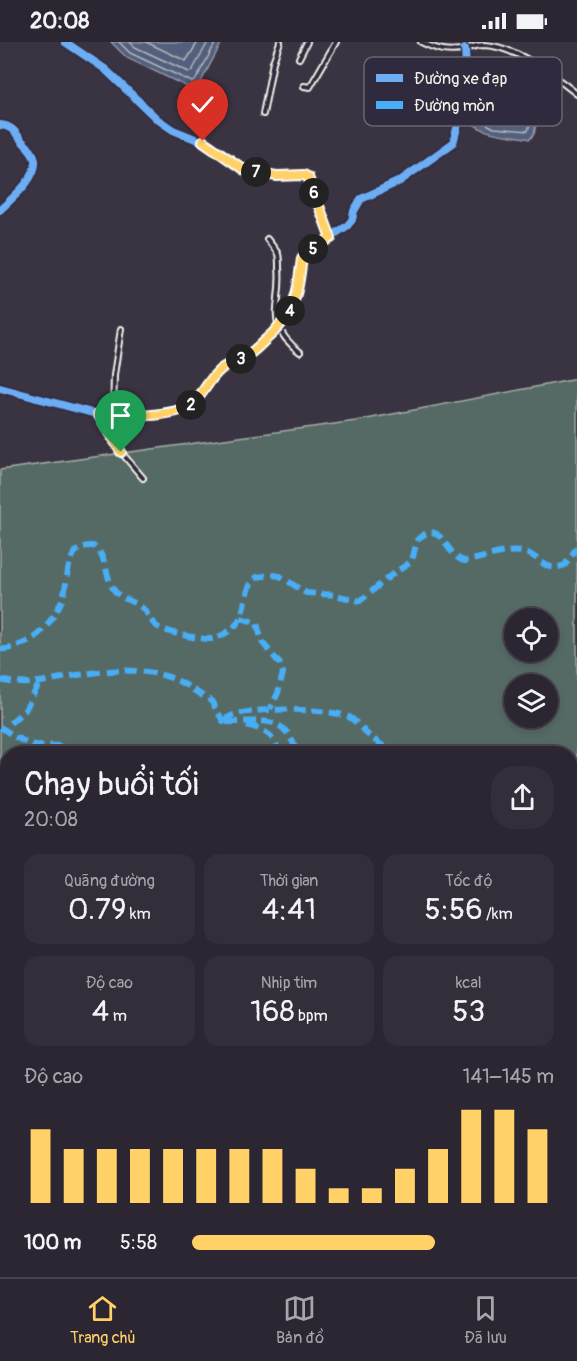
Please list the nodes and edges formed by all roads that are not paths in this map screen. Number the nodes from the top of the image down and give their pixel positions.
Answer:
1 (65, 42) edge
2 (280, 42) edge
3 (307, 42) edge
4 (336, 42) edge
5 (421, 42) edge
6 (465, 49) junction
7 (465, 57) edge
8 (521, 57) edge
9 (299, 58) dead end
10 (562, 83) edge
11 (304, 86) dead end
12 (577, 94) edge
13 (263, 114) dead end
14 (0, 125) edge
15 (458, 126) edge
16 (0, 210) edge
17 (267, 238) dead end
18 (331, 238) junction
19 (121, 329) dead end
20 (278, 329) junction
21 (300, 352) dead end
22 (0, 388) edge
23 (98, 414) junction
24 (113, 416) junction
25 (144, 478) dead end

1 - 18 street
2 - 13 street
3 - 9 street
4 - 11 street
5 - 6 street
6 - 7 street
6 - 8 street
10 - 12 street
14 - 16 street
15 - 18 street
17 - 20 street
18 - 20 street
19 - 24 street
20 - 21 street
20 - 24 street
22 - 23 street
23 - 24 street
23 - 25 street

